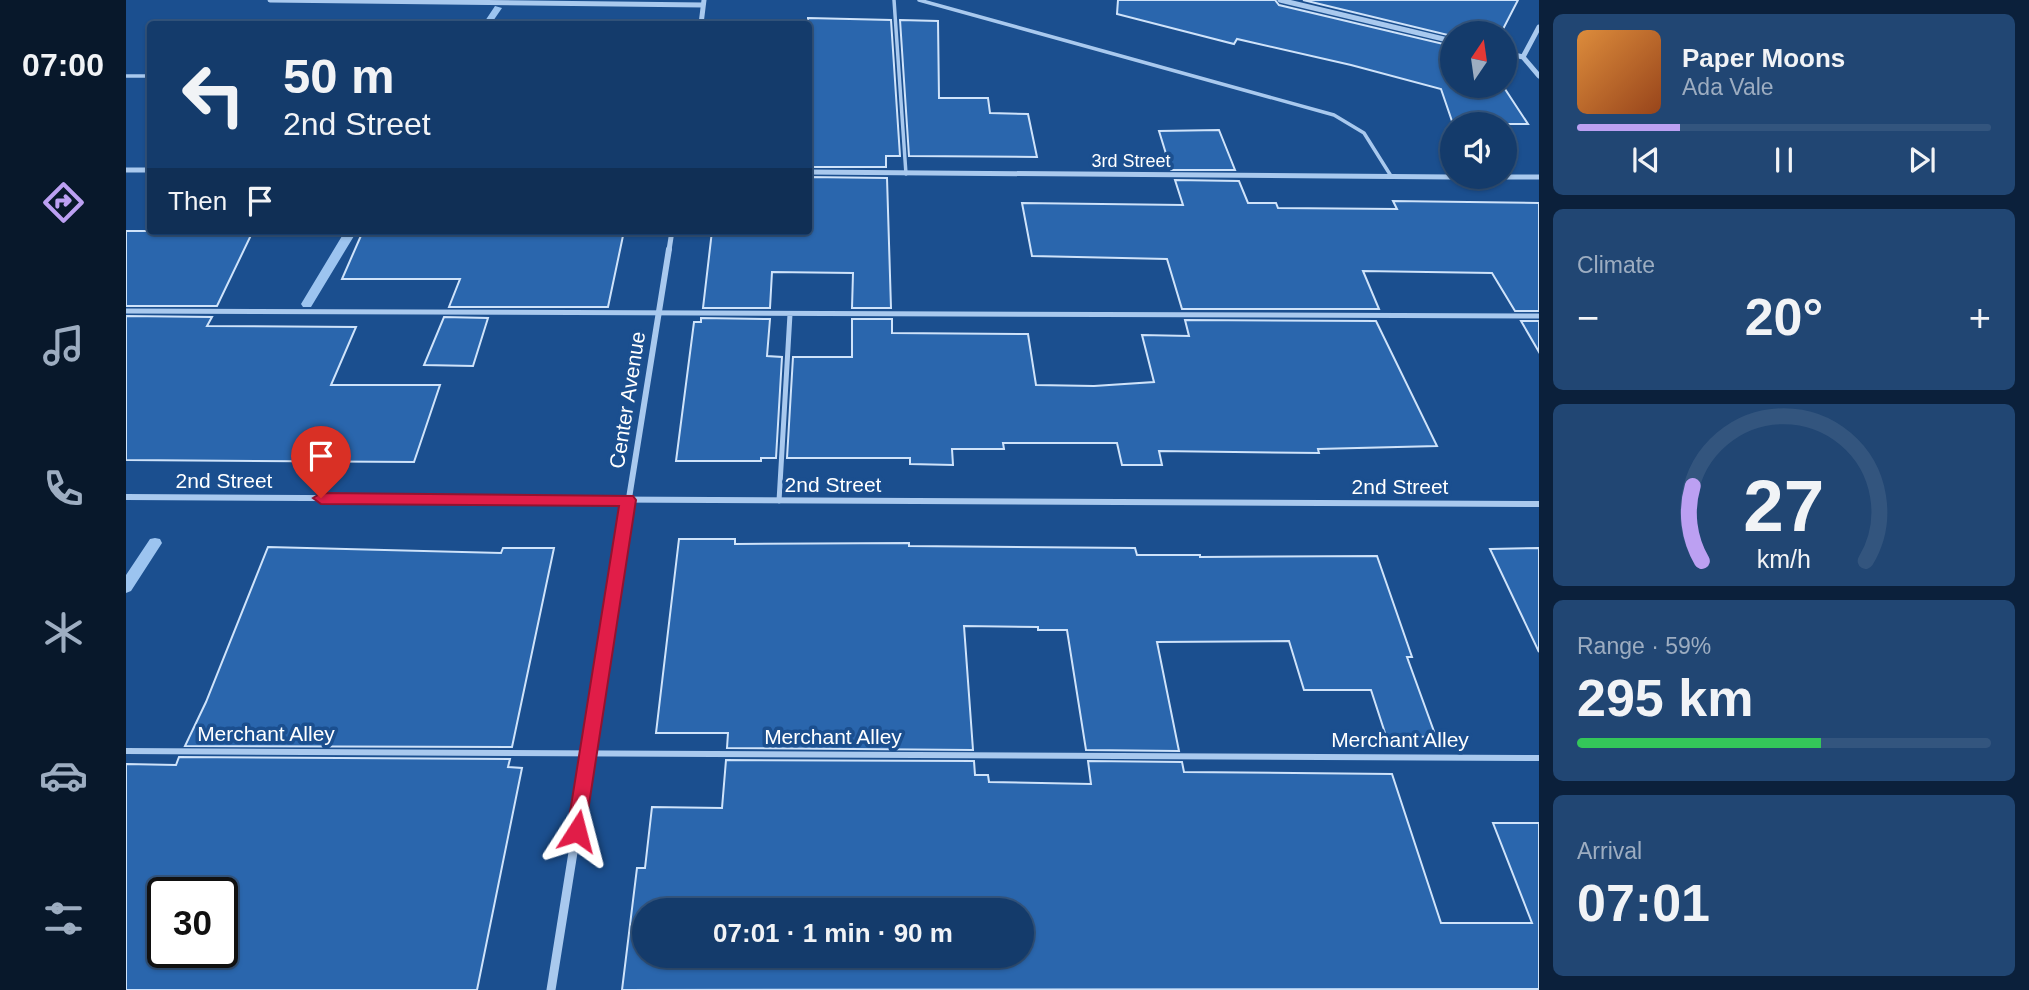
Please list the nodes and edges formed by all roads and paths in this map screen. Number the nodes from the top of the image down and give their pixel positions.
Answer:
1 (270, 0) edge
2 (894, 0) edge
3 (919, 0) edge
4 (1280, 0) edge
5 (703, 3) edge
6 (701, 21) edge
7 (1539, 27) edge
8 (1440, 38) edge
9 (1517, 56) edge
10 (1523, 57) junction
11 (1536, 67) edge
12 (126, 76) edge
13 (147, 76) edge
14 (1539, 76) edge
15 (126, 170) edge
16 (147, 170) edge
17 (812, 172) edge
18 (906, 174) junction
19 (1391, 176) junction
20 (1440, 177) edge
21 (1517, 177) edge
22 (1539, 177) edge
23 (671, 235) edge
24 (126, 311) edge
25 (659, 314) junction
26 (790, 314) junction
27 (1539, 316) edge
28 (126, 497) edge
29 (628, 500) junction
30 (779, 502) junction
31 (1539, 504) edge
32 (126, 751) edge
33 (590, 751) junction
34 (1539, 758) edge
35 (551, 990) edge

1 - 5 street
2 - 18 lane
3 - 19 lane
4 - 8 street
5 - 6 street
7 - 10 street
9 - 10 street
10 - 11 street
11 - 14 street
12 - 13 lane
15 - 16 street
17 - 18 street, 3rd Street
18 - 19 street, 3rd Street
19 - 20 street, 3rd Street
21 - 22 street
23 - 25 street, Center Avenue
24 - 25 lane
25 - 26 lane
25 - 29 street, Center Avenue
26 - 27 lane
26 - 30 lane
28 - 29 street, 2nd Street
29 - 30 street, 2nd Street
29 - 33 street, Center Avenue
30 - 31 street, 2nd Street
32 - 33 lane, Merchant Alley
33 - 34 lane, Merchant Alley
33 - 35 street, Center Avenue

